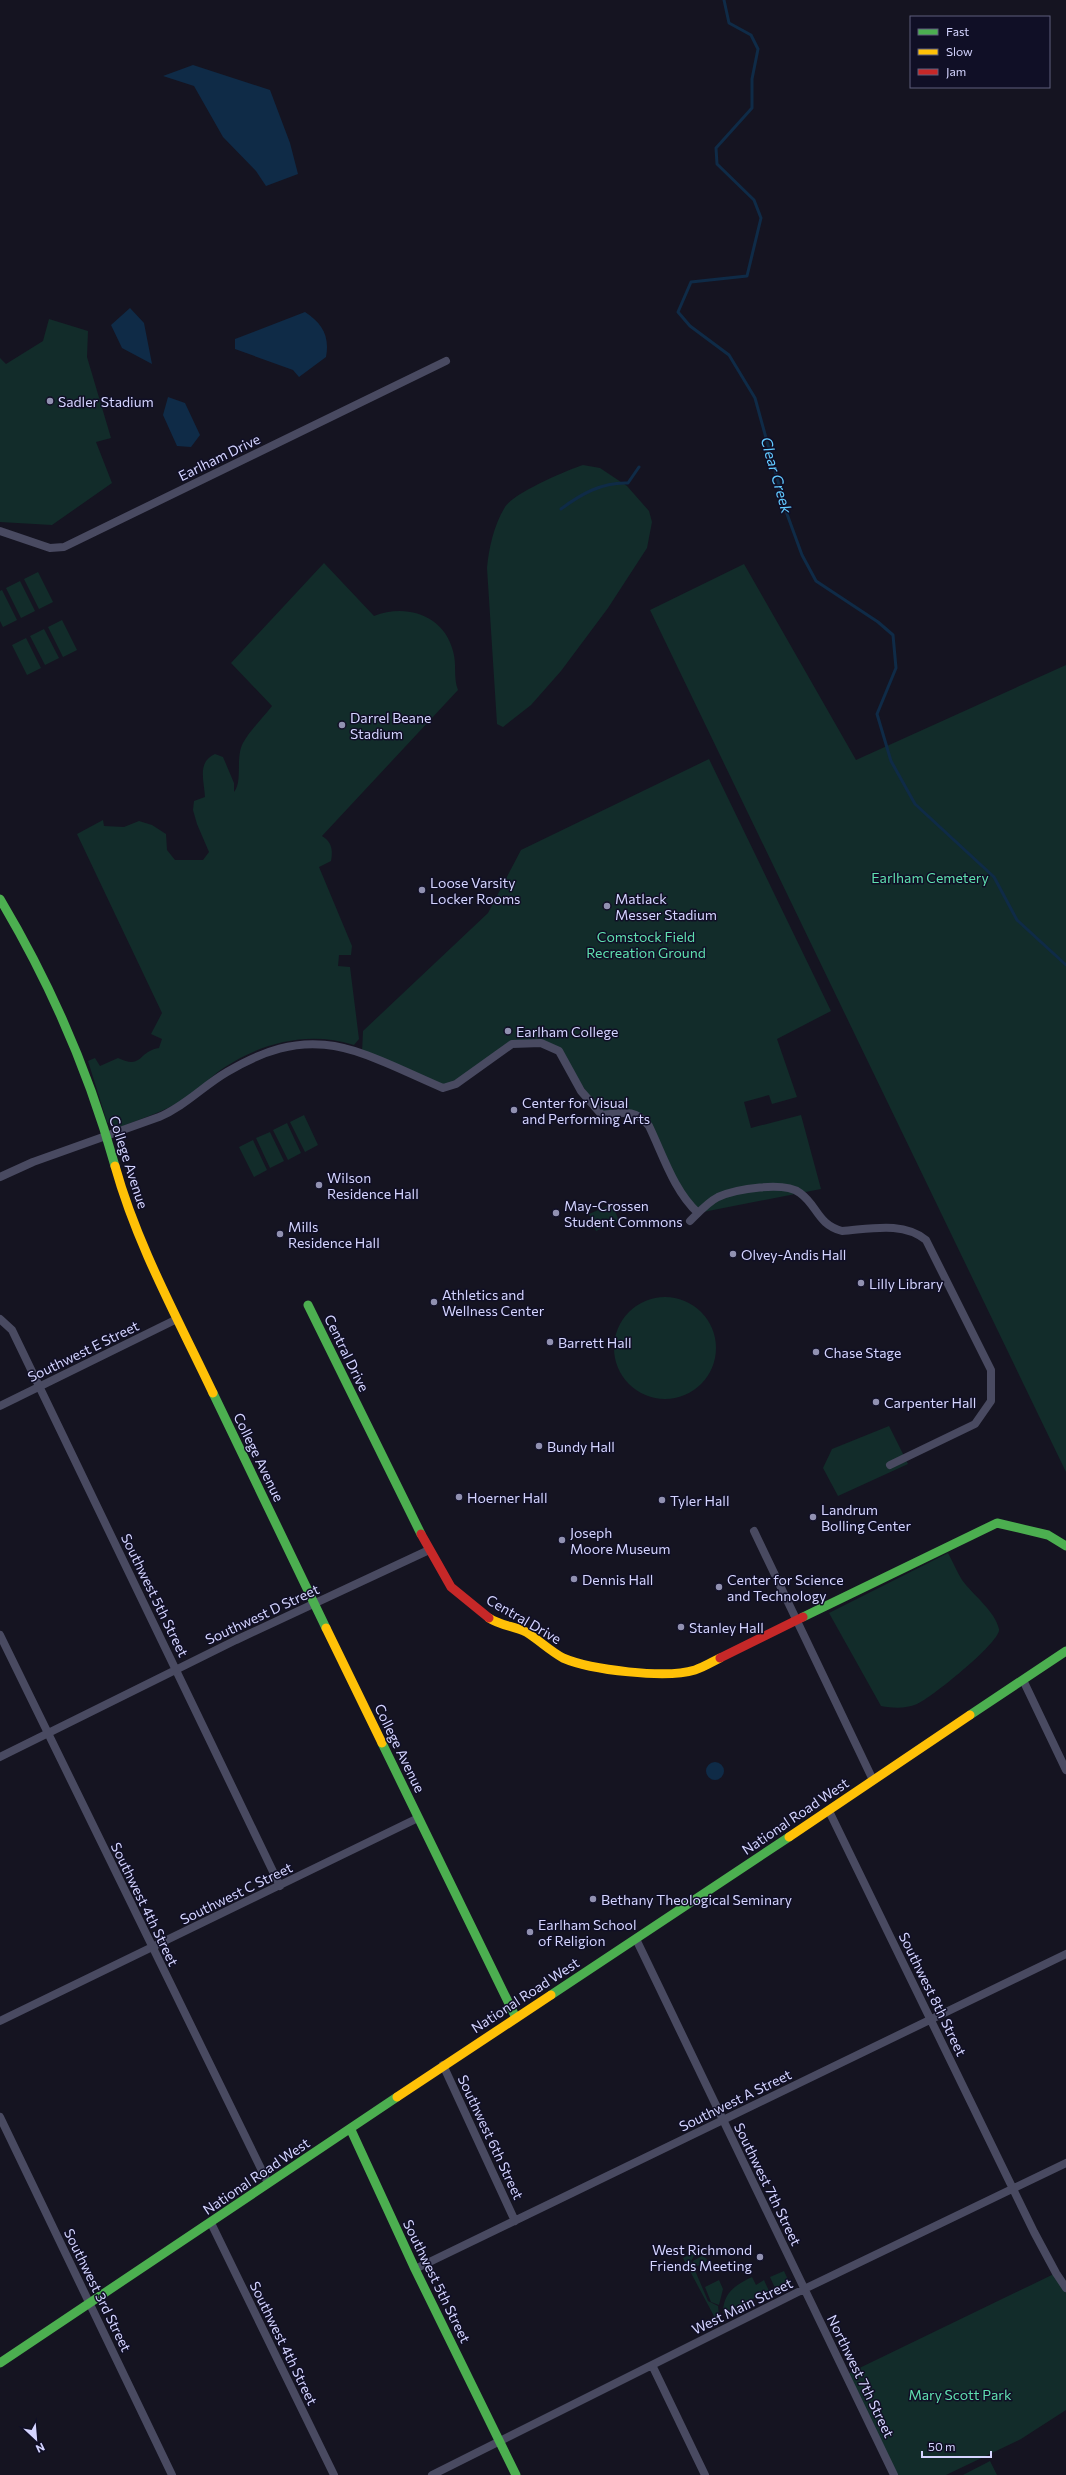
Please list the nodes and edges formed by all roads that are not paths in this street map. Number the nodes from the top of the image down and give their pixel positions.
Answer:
1 (446, 361) dead end
2 (0, 531) edge
3 (0, 899) edge
4 (107, 1137) junction
5 (0, 1177) edge
6 (698, 1213) junction
7 (690, 1221) dead end
8 (308, 1305) dead end
9 (0, 1319) edge
10 (177, 1319) junction
11 (39, 1386) junction
12 (0, 1406) edge
13 (890, 1465) dead end
14 (754, 1531) dead end
15 (1066, 1546) edge
16 (429, 1550) junction
17 (314, 1604) junction
18 (796, 1620) junction
19 (0, 1635) edge
20 (1066, 1651) edge
21 (176, 1670) junction
22 (1023, 1680) junction
23 (48, 1734) junction
24 (0, 1757) edge
25 (1066, 1770) edge
26 (873, 1780) junction
27 (829, 1811) junction
28 (418, 1818) junction
29 (280, 1886) junction
30 (636, 1939) junction
31 (152, 1948) junction
32 (1066, 1954) edge
33 (516, 2018) junction
34 (931, 2019) junction
35 (0, 2021) edge
36 (443, 2065) junction
37 (0, 2117) edge
38 (723, 2120) junction
39 (351, 2130) junction
40 (1066, 2163) edge
41 (268, 2183) junction
42 (1015, 2188) junction
43 (515, 2220) junction
44 (211, 2223) junction
45 (415, 2269) junction
46 (1066, 2288) edge
47 (805, 2289) junction
48 (90, 2304) junction
49 (0, 2363) edge
50 (652, 2365) junction
51 (500, 2443) junction
52 (172, 2475) edge
53 (334, 2475) edge
54 (432, 2475) edge
55 (516, 2475) edge
56 (705, 2475) edge
57 (894, 2475) edge

1 - 2 street, Earlham Drive
3 - 4 street, College Avenue
4 - 5 street
4 - 6 street
4 - 10 street, College Avenue
6 - 7 street
6 - 13 street
8 - 16 street, Central Drive
9 - 11 street, Southwest 5th Street
10 - 11 street, Southwest E Street
10 - 17 street, College Avenue
11 - 12 street, Southwest E Street
11 - 21 street, Southwest 5th Street
14 - 18 street
15 - 18 street, Central Drive
16 - 17 street, Southwest D Street
16 - 18 street, Central Drive
17 - 21 street, Southwest D Street
17 - 28 street, College Avenue
18 - 26 street
19 - 23 street, Southwest 4th Street
20 - 22 street, National Road West
21 - 23 street, Southwest D Street
21 - 29 street, Southwest 5th Street
22 - 25 street
22 - 26 street, National Road West
23 - 24 street, Southwest D Street
23 - 31 street, Southwest 4th Street
26 - 27 street, National Road West
27 - 30 street, National Road West
27 - 34 street, Southwest 8th Street
28 - 29 street, Southwest C Street
28 - 33 street, College Avenue
29 - 31 street, Southwest C Street
30 - 33 street, National Road West
30 - 38 street, Southwest 7th Street
31 - 35 street, Southwest C Street
31 - 41 street, Southwest 4th Street
32 - 34 street, Southwest A Street
33 - 36 street, National Road West
34 - 38 street, Southwest A Street
34 - 42 street, Southwest 8th Street
36 - 39 street, National Road West
36 - 43 street, Southwest 6th Street
37 - 48 street, Southwest 3rd Street
38 - 43 street, Southwest A Street
38 - 47 street, Southwest 7th Street
39 - 41 street, National Road West
39 - 45 street, Southwest 5th Street
40 - 42 street, West Main Street
41 - 44 street, National Road West
42 - 46 street, Southwest 8th Street
42 - 47 street, West Main Street
43 - 45 street, Southwest A Street
44 - 48 street, National Road West
44 - 53 street, Southwest 4th Street
45 - 51 street, Southwest 5th Street
47 - 50 street, West Main Street
47 - 57 street, Northwest 7th Street
48 - 49 street, National Road West
48 - 52 street, Southwest 3rd Street
50 - 51 street, West Main Street
50 - 56 street
51 - 54 street, West Main Street
51 - 55 street, Southwest 5th Street

